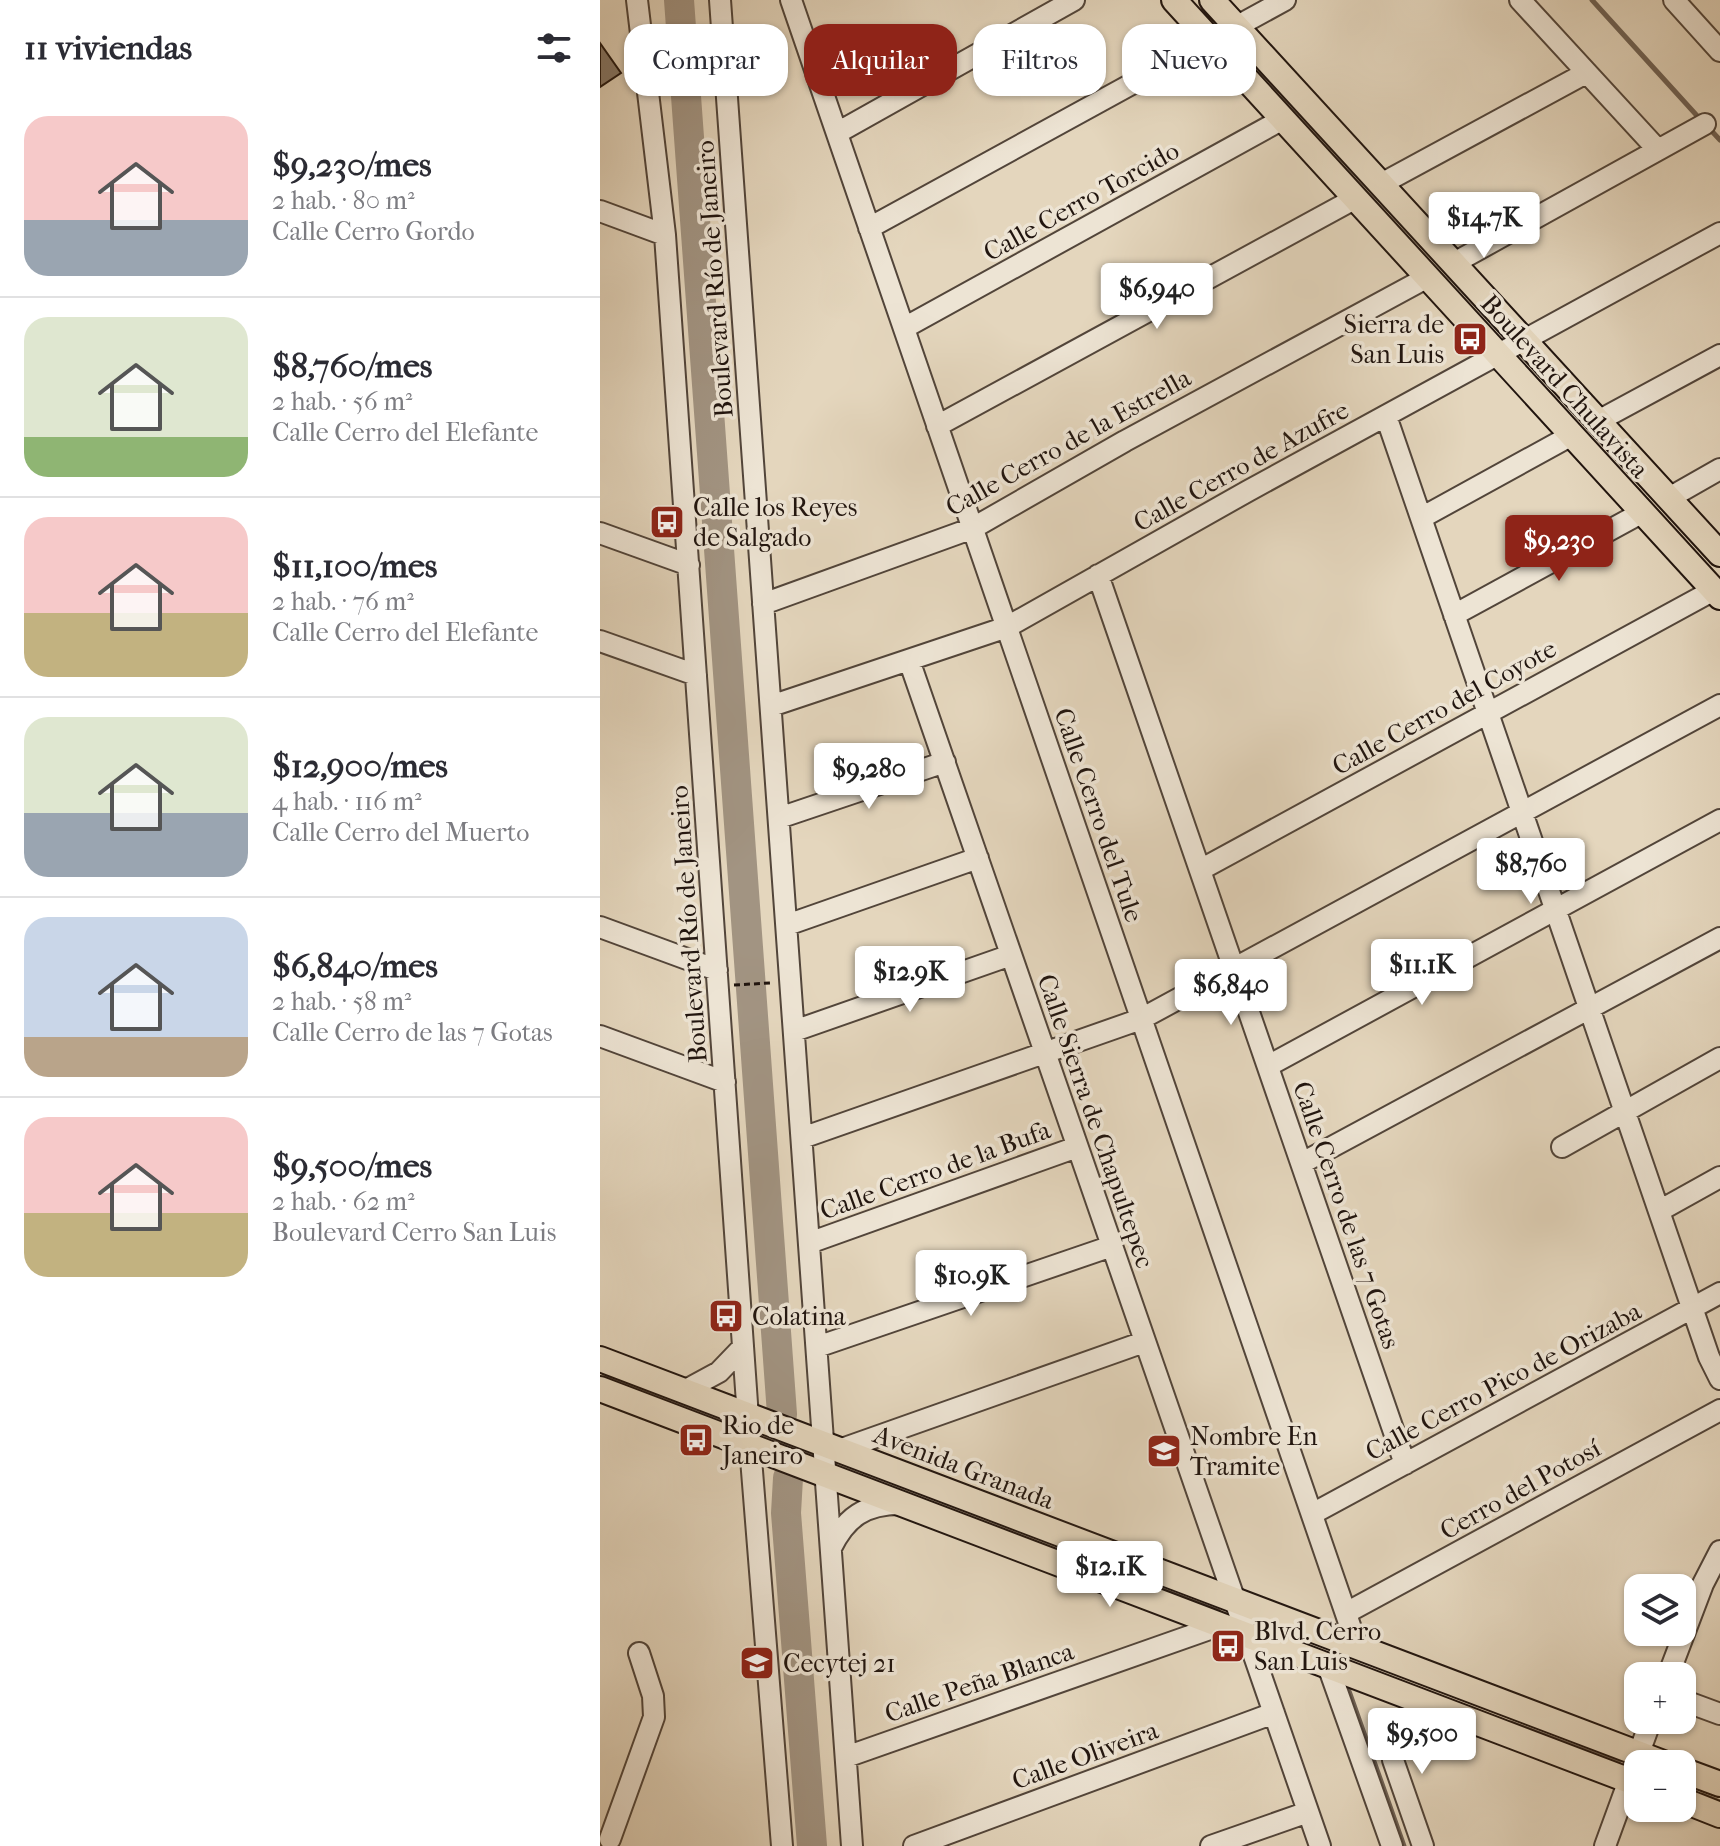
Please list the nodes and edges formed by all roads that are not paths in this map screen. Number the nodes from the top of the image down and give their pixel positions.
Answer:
1 (637, 0) edge
2 (720, 0) edge
3 (791, 0) edge
4 (1074, 0) edge
5 (1174, 0) edge
6 (1212, 0) edge
7 (1285, 0) edge
8 (1520, 0) edge
9 (1674, 0) edge
10 (1196, 24) edge
11 (1234, 24) edge
12 (1242, 24) edge
13 (1256, 48) edge
14 (1720, 51) edge
15 (1586, 73) junction
16 (1122, 89) edge
17 (1256, 89) edge
18 (1283, 119) junction
19 (1705, 124) dead end
20 (837, 133) junction
21 (1658, 150) junction
22 (1381, 184) junction
23 (1356, 198) junction
24 (600, 211) edge
25 (869, 228) junction
26 (1720, 233) edge
27 (665, 235) junction
28 (1454, 263) junction
29 (1428, 277) junction
30 (904, 328) junction
31 (1524, 340) junction
32 (1498, 354) junction
33 (1720, 355) edge
34 (1386, 416) junction
35 (1598, 421) junction
36 (937, 426) junction
37 (1572, 435) junction
38 (1720, 469) edge
39 (1669, 498) junction
40 (1643, 512) junction
41 (1421, 518) junction
42 (973, 528) junction
43 (600, 533) edge
44 (1720, 554) edge
45 (689, 565) junction
46 (1098, 575) junction
47 (1717, 593) edge
48 (763, 604) junction
49 (1454, 615) junction
50 (1007, 627) junction
51 (600, 641) edge
52 (909, 660) junction
53 (696, 675) junction
54 (1720, 705) edge
55 (771, 706) junction
56 (1488, 713) junction
57 (945, 762) junction
58 (1522, 813) junction
59 (779, 818) junction
60 (1720, 820) edge
61 (978, 858) junction
62 (1200, 870) junction
63 (1555, 909) junction
64 (787, 925) junction
65 (600, 927) edge
66 (1720, 938) edge
67 (1011, 955) junction
68 (1234, 970) junction
69 (718, 978) junction
70 (1589, 1008) junction
71 (1141, 1019) junction
72 (794, 1031) junction
73 (600, 1036) edge
74 (1045, 1052) junction
75 (1720, 1058) edge
76 (1268, 1066) junction
77 (725, 1082) junction
78 (1624, 1111) junction
79 (802, 1138) junction
80 (1077, 1147) junction
81 (1562, 1147) dead end
82 (1302, 1163) junction
83 (1720, 1177) edge
84 (1659, 1211) junction
85 (809, 1243) junction
86 (1112, 1246) junction
87 (1720, 1293) edge
88 (1692, 1308) junction
89 (1144, 1342) junction
90 (743, 1347) junction
91 (817, 1347) junction
92 (600, 1359) edge
93 (1720, 1379) edge
94 (600, 1389) edge
95 (684, 1391) junction
96 (1720, 1410) edge
97 (748, 1415) junction
98 (750, 1446) junction
99 (832, 1447) junction
100 (1405, 1464) junction
101 (826, 1475) junction
102 (902, 1504) junction
103 (1312, 1514) junction
104 (831, 1548) junction
105 (1720, 1551) edge
106 (1234, 1600) junction
107 (1346, 1613) junction
108 (1221, 1625) junction
109 (1246, 1635) junction
110 (1357, 1646) junction
111 (639, 1653) dead end
112 (1673, 1662) edge
113 (1328, 1666) junction
114 (1696, 1705) edge
115 (1441, 1709) junction
116 (1274, 1713) junction
117 (1720, 1714) edge
118 (1629, 1750) edge
119 (846, 1757) junction
120 (1696, 1775) edge
121 (1624, 1778) edge
122 (1720, 1784) edge
123 (1624, 1805) edge
124 (1696, 1806) edge
125 (1308, 1812) junction
126 (1720, 1815) edge
127 (612, 1840) edge
128 (1607, 1845) edge
129 (782, 1846) edge
130 (852, 1846) edge
131 (914, 1846) edge
132 (1211, 1846) edge
133 (1320, 1846) edge
134 (1392, 1846) edge
135 (1423, 1846) edge

1 - 27 street, Boulevard Río de Janeiro
2 - 48 street, Boulevard Río de Janeiro
3 - 20 street, Calle Cerro del Tule
4 - 20 street
5 - 10 main road, Boulevard Chulavista
6 - 11 main road, Boulevard Chulavista
7 - 12 street
8 - 15 street
9 - 14 street
13 - 22 main road, Boulevard Chulavista
15 - 21 street
15 - 22 street
16 - 25 street
17 - 18 main road, Boulevard Chulavista
18 - 23 main road, Boulevard Chulavista
18 - 30 street, Calle Cerro Torcido
19 - 21 street
20 - 25 street, Calle Cerro del Tule
21 - 28 street
22 - 28 main road, Boulevard Chulavista
23 - 29 main road, Boulevard Chulavista
23 - 36 street
24 - 27 street
25 - 30 street, Calle Cerro del Tule
26 - 31 street, Calle Cerro de Azufre
27 - 45 street, Boulevard Río de Janeiro
28 - 31 main road, Boulevard Chulavista
29 - 32 main road, Boulevard Chulavista
29 - 42 street, Calle Cerro de la Estrella
30 - 36 street, Calle Cerro del Tule
31 - 32 street, Calle Cerro de Azufre
31 - 35 main road, Boulevard Chulavista
32 - 34 street, Calle Cerro de Azufre
32 - 37 main road, Boulevard Chulavista
33 - 35 street
34 - 41 street
34 - 46 street, Calle Cerro de Azufre
35 - 39 main road, Boulevard Chulavista
36 - 42 street, Calle Cerro del Tule
37 - 40 main road, Boulevard Chulavista
37 - 41 street
38 - 39 street
39 - 44 main road, Boulevard Chulavista
40 - 47 main road, Boulevard Chulavista
40 - 49 street
41 - 49 street
42 - 48 street, Calle Cerro de la Estrella
42 - 50 street, Calle Cerro del Tule
43 - 45 street
45 - 53 street, Boulevard Río de Janeiro
46 - 50 street, Calle Cerro de Azufre
46 - 62 street, Calle Cerro de las 7 Gotas
47 - 56 street, Calle Cerro del Coyote
48 - 55 street, Boulevard Río de Janeiro
49 - 56 street
50 - 52 street, Calle Cerro de Azufre
50 - 71 street, Calle Cerro del Tule
51 - 53 street
52 - 55 street, Calle Cerro de Azufre
52 - 57 street, Calle Sierra de Chapultepec
53 - 69 street, Boulevard Río de Janeiro
54 - 58 street
55 - 59 street, Boulevard Río de Janeiro
56 - 58 street
56 - 62 street, Calle Cerro del Coyote
57 - 59 street
57 - 61 street, Calle Sierra de Chapultepec
58 - 63 street
58 - 68 street
59 - 64 street, Boulevard Río de Janeiro
60 - 63 street
61 - 64 street
61 - 67 street, Calle Sierra de Chapultepec
62 - 68 street, Calle Cerro de las 7 Gotas
63 - 70 street
63 - 76 street
64 - 72 street, Boulevard Río de Janeiro
65 - 69 street
66 - 70 street
67 - 72 street
67 - 74 street, Calle Sierra de Chapultepec
68 - 71 street
68 - 76 street, Calle Cerro de las 7 Gotas
69 - 77 street, Boulevard Río de Janeiro
70 - 78 street
70 - 82 street
71 - 74 street
71 - 103 street, Calle Cerro del Tule
72 - 79 street, Boulevard Río de Janeiro
73 - 77 street
74 - 79 street
74 - 80 street, Calle Sierra de Chapultepec
75 - 78 street
76 - 82 street, Calle Cerro de las 7 Gotas
77 - 90 street, Boulevard Río de Janeiro
78 - 81 street
78 - 84 street
79 - 85 street, Boulevard Río de Janeiro
80 - 85 street, Calle Cerro de la Bufa
80 - 86 street, Calle Sierra de Chapultepec
82 - 100 street, Calle Cerro de las 7 Gotas
83 - 84 street
84 - 88 street
85 - 91 street, Boulevard Río de Janeiro
86 - 89 street, Calle Sierra de Chapultepec
86 - 91 street
87 - 88 street, Calle Cerro Pico de Orizaba
88 - 93 street
88 - 100 street, Calle Cerro Pico de Orizaba
89 - 99 street
89 - 106 street, Calle Sierra de Chapultepec
90 - 95 street
90 - 97 street, Boulevard Río de Janeiro
91 - 99 street, Boulevard Río de Janeiro
92 - 95 main road, Avenida Granada
94 - 98 main road
95 - 97 main road, Avenida Granada
96 - 107 street, Cerro del Potosí
97 - 98 street, Boulevard Río de Janeiro
97 - 99 main road, Avenida Granada
98 - 101 main road
98 - 129 street, Boulevard Río de Janeiro
99 - 101 street, Boulevard Río de Janeiro
99 - 106 main road, Avenida Granada
100 - 103 street, Calle Cerro Pico de Orizaba
101 - 102 main road
101 - 104 street, Boulevard Río de Janeiro
102 - 104 street
102 - 108 main road
103 - 107 street, Calle Cerro del Tule
104 - 119 street, Boulevard Río de Janeiro
105 - 112 street
106 - 109 street, Calle Sierra de Chapultepec
106 - 110 main road, Avenida Granada
107 - 110 street, Calle Cerro del Tule
108 - 109 main road
108 - 119 street, Calle Peña Blanca
109 - 113 main road
109 - 116 street
110 - 118 main road, Avenida Granada
111 - 127 street
113 - 115 main road
113 - 134 street
114 - 117 street
115 - 121 main road
115 - 135 street
116 - 125 street
116 - 131 street, Calle Oliveira
119 - 130 street, Boulevard Río de Janeiro
120 - 122 main road
123 - 128 street
124 - 126 main road
125 - 132 street
125 - 133 street

